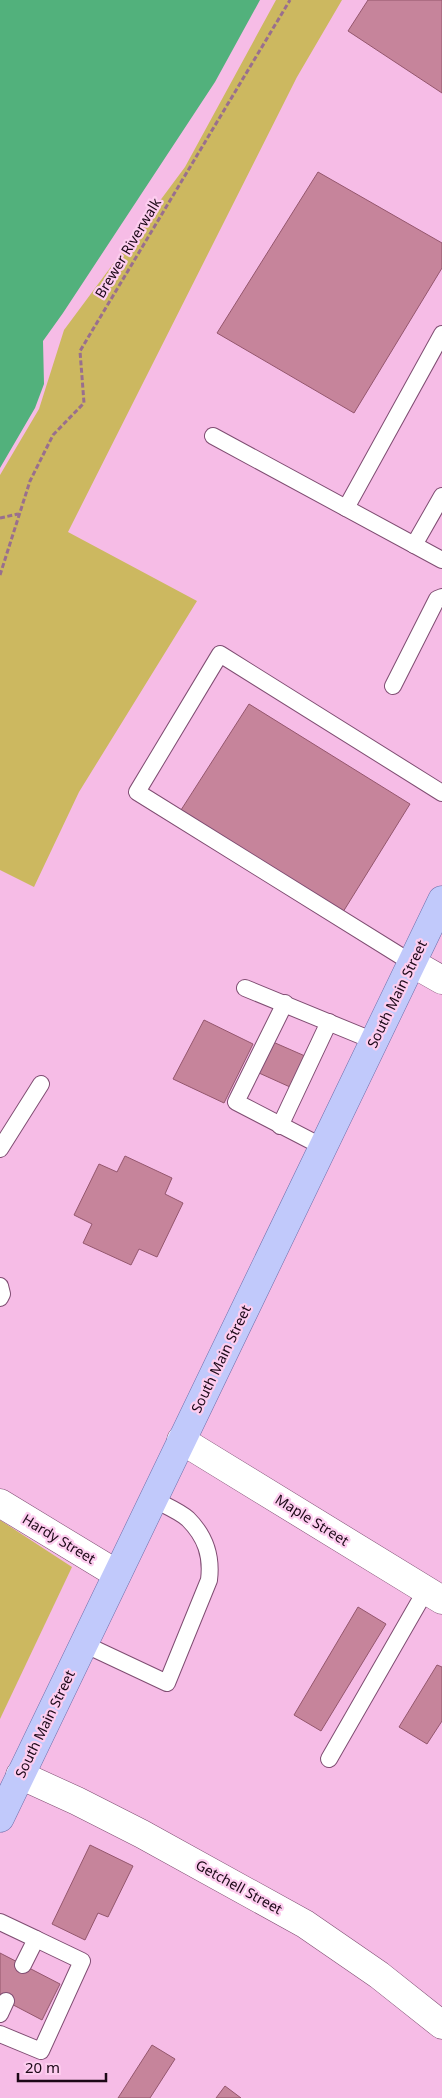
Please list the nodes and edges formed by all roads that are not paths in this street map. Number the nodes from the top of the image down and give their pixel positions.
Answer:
1 (442, 334) edge
2 (213, 436) dead end
3 (442, 496) edge
4 (346, 508) junction
5 (414, 545) junction
6 (442, 560) edge
7 (442, 597) edge
8 (393, 686) dead end
9 (442, 793) edge
10 (442, 900) edge
11 (412, 963) junction
12 (442, 980) edge
13 (246, 988) dead end
14 (285, 1003) junction
15 (329, 1022) junction
16 (374, 1041) junction
17 (41, 1084) dead end
18 (280, 1126) junction
19 (323, 1147) junction
20 (0, 1149) edge
21 (0, 1286) edge
22 (0, 1298) edge
23 (181, 1440) junction
24 (153, 1499) junction
25 (0, 1503) edge
26 (117, 1574) junction
27 (434, 1595) edge
28 (84, 1644) junction
29 (329, 1759) dead end
30 (20, 1776) junction
31 (0, 1818) edge
32 (0, 1922) edge
33 (36, 1939) junction
34 (23, 1965) dead end
35 (442, 2025) edge
36 (0, 2034) edge

1 - 4 lane
2 - 4 lane
3 - 5 lane
4 - 5 lane
5 - 6 lane
7 - 8 lane
9 - 11 lane
10 - 11 main road, South Main Street
11 - 12 street
11 - 16 main road, South Main Street
13 - 14 lane
14 - 15 lane
14 - 18 lane
15 - 16 lane
15 - 18 lane
16 - 19 main road, South Main Street
17 - 20 lane
18 - 19 lane
19 - 23 main road, South Main Street
21 - 22 lane
23 - 24 main road, South Main Street
23 - 27 street, Maple Street
24 - 26 main road, South Main Street
24 - 28 lane
25 - 26 street, Hardy Street
26 - 28 main road, South Main Street
27 - 29 lane
28 - 30 main road, South Main Street
30 - 31 main road, South Main Street
30 - 35 street, Getchell Street
32 - 33 lane
33 - 34 lane
33 - 36 lane

